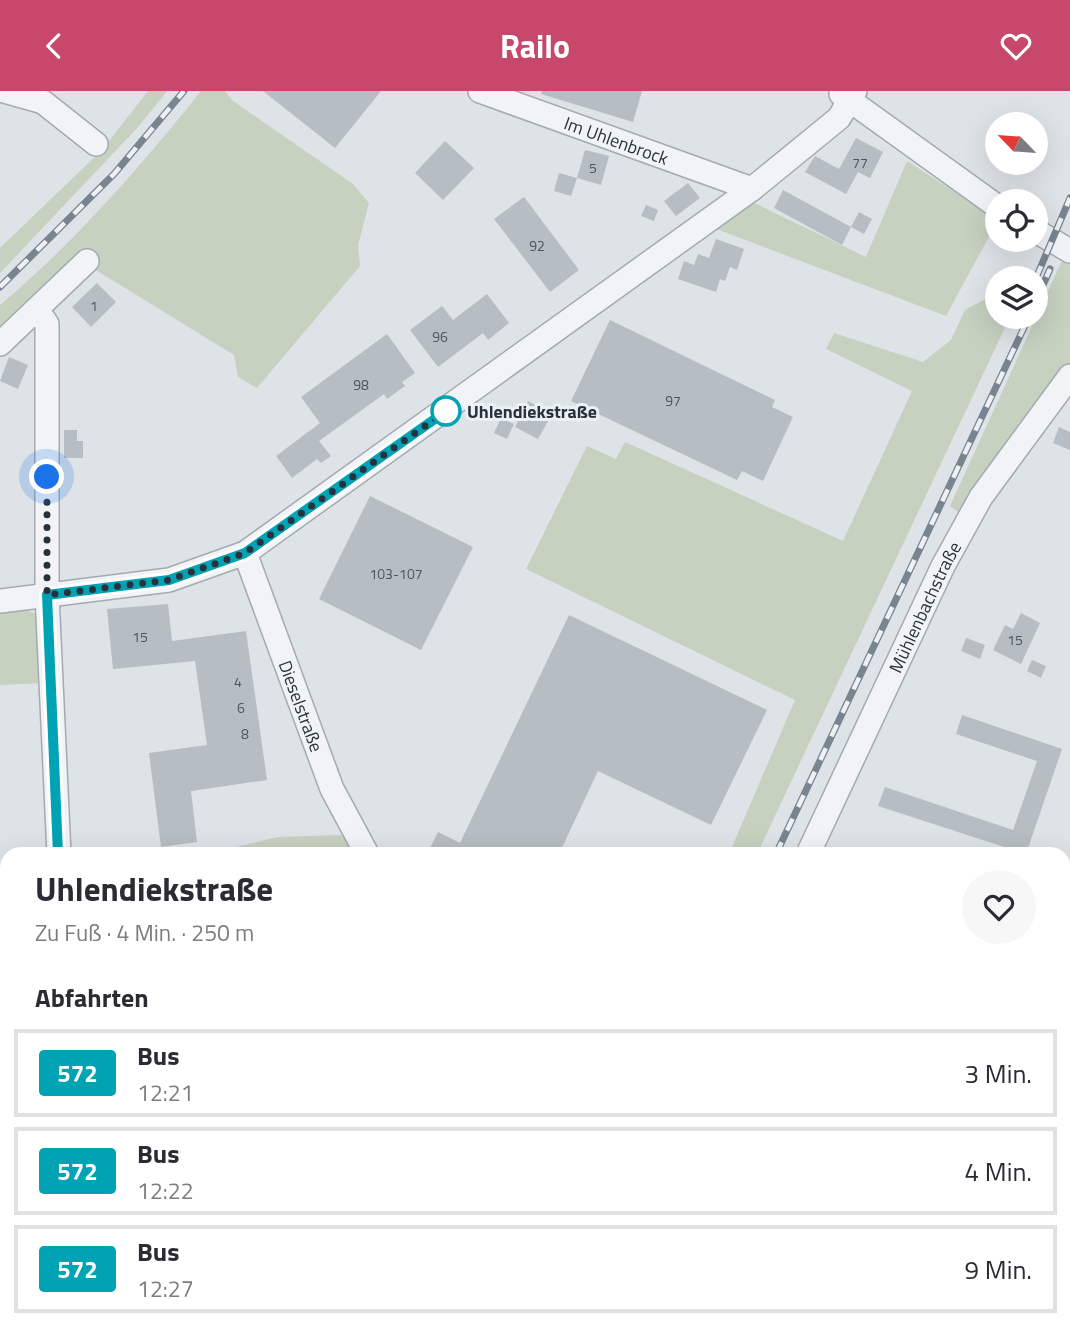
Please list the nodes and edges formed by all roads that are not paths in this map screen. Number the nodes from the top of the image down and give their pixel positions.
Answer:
1 (4, 91) edge
2 (480, 91) edge
3 (848, 95) edge
4 (96, 144) dead end
5 (752, 190) junction
6 (985, 197) edge
7 (1048, 238) edge
8 (1070, 251) edge
9 (87, 261) dead end
10 (38, 310) junction
11 (0, 344) edge
12 (1070, 376) edge
13 (245, 553) junction
14 (47, 595) junction
15 (0, 601) edge
16 (58, 847) edge
17 (362, 847) edge
18 (811, 847) edge

1 - 4 street
2 - 5 street, Im Uhlenbrock
3 - 5 street
3 - 6 street
5 - 13 street
7 - 8 street
9 - 10 street
10 - 11 street
10 - 14 street
12 - 18 street, Mühlenbachstraße
13 - 14 street
13 - 17 street, Dieselstraße
14 - 15 street
14 - 16 street

